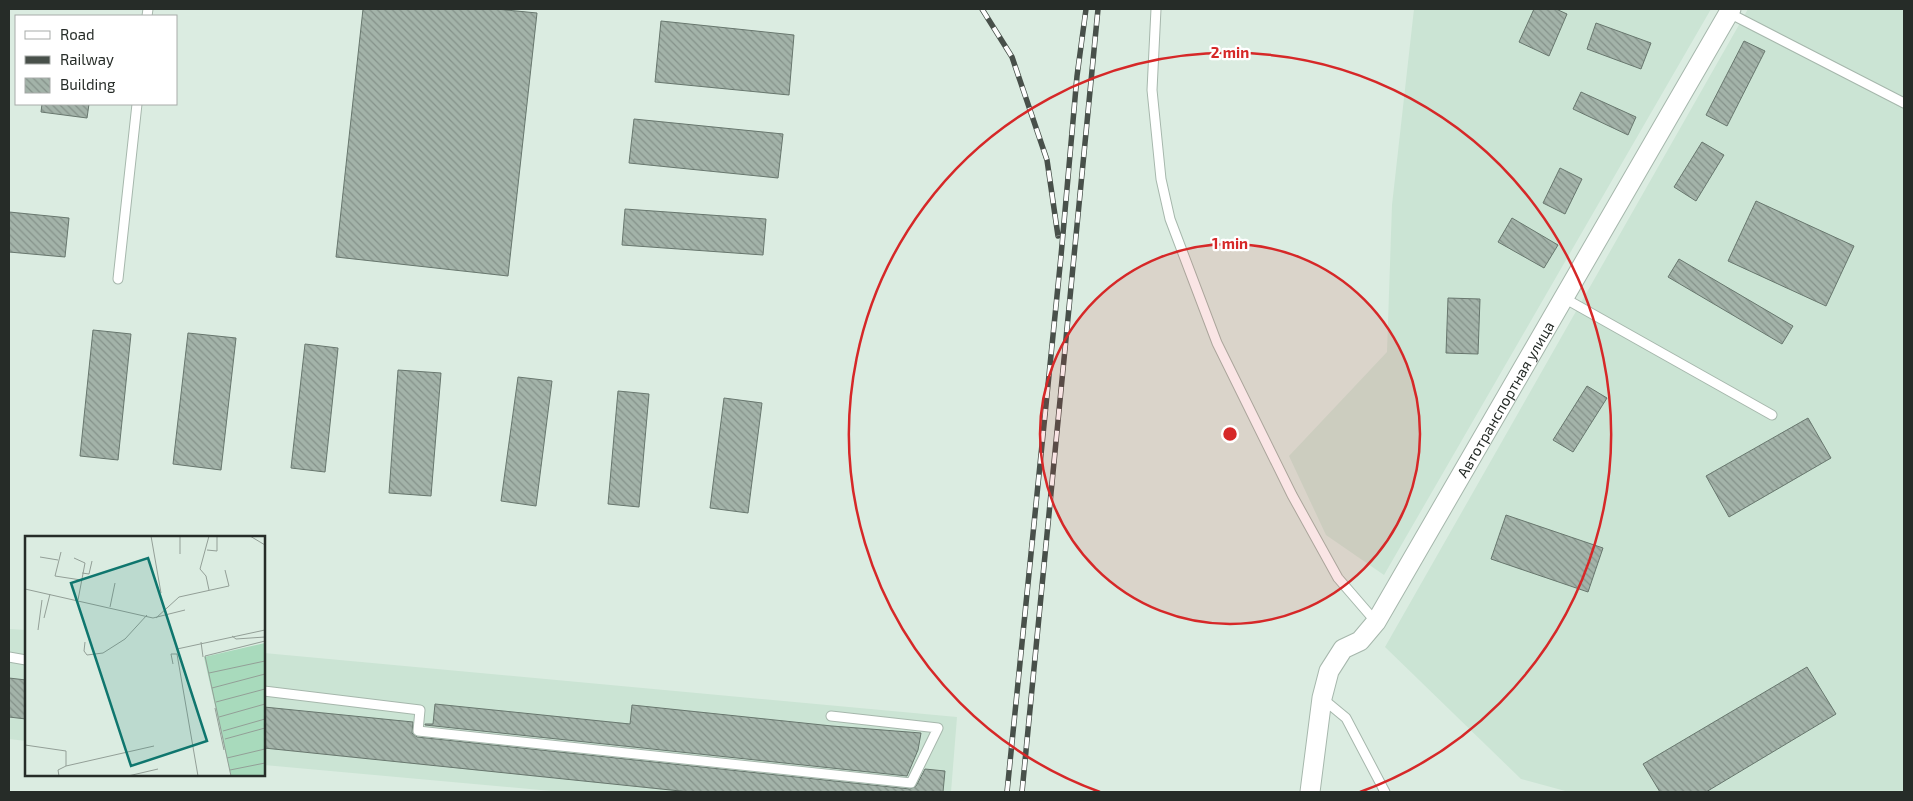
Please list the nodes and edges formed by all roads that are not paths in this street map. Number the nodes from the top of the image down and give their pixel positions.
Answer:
1 (1156, 9) edge
2 (1730, 11) edge
3 (1904, 103) edge
4 (137, 105) edge
5 (118, 279) dead end
6 (1564, 298) junction
7 (1772, 414) dead end
8 (1376, 622) junction
9 (9, 657) edge
10 (25, 660) edge
11 (265, 691) edge
12 (1322, 698) junction
13 (830, 716) dead end
14 (1310, 792) edge
15 (1384, 792) edge

1 - 8 lane
2 - 3 lane
2 - 6 street, Автотранспортная улица
4 - 5 lane
6 - 7 lane
6 - 8 street, Автотранспортная улица
8 - 12 street, Автотранспортная улица
9 - 10 lane
11 - 13 lane
12 - 14 street, Автотранспортная улица
12 - 15 lane

